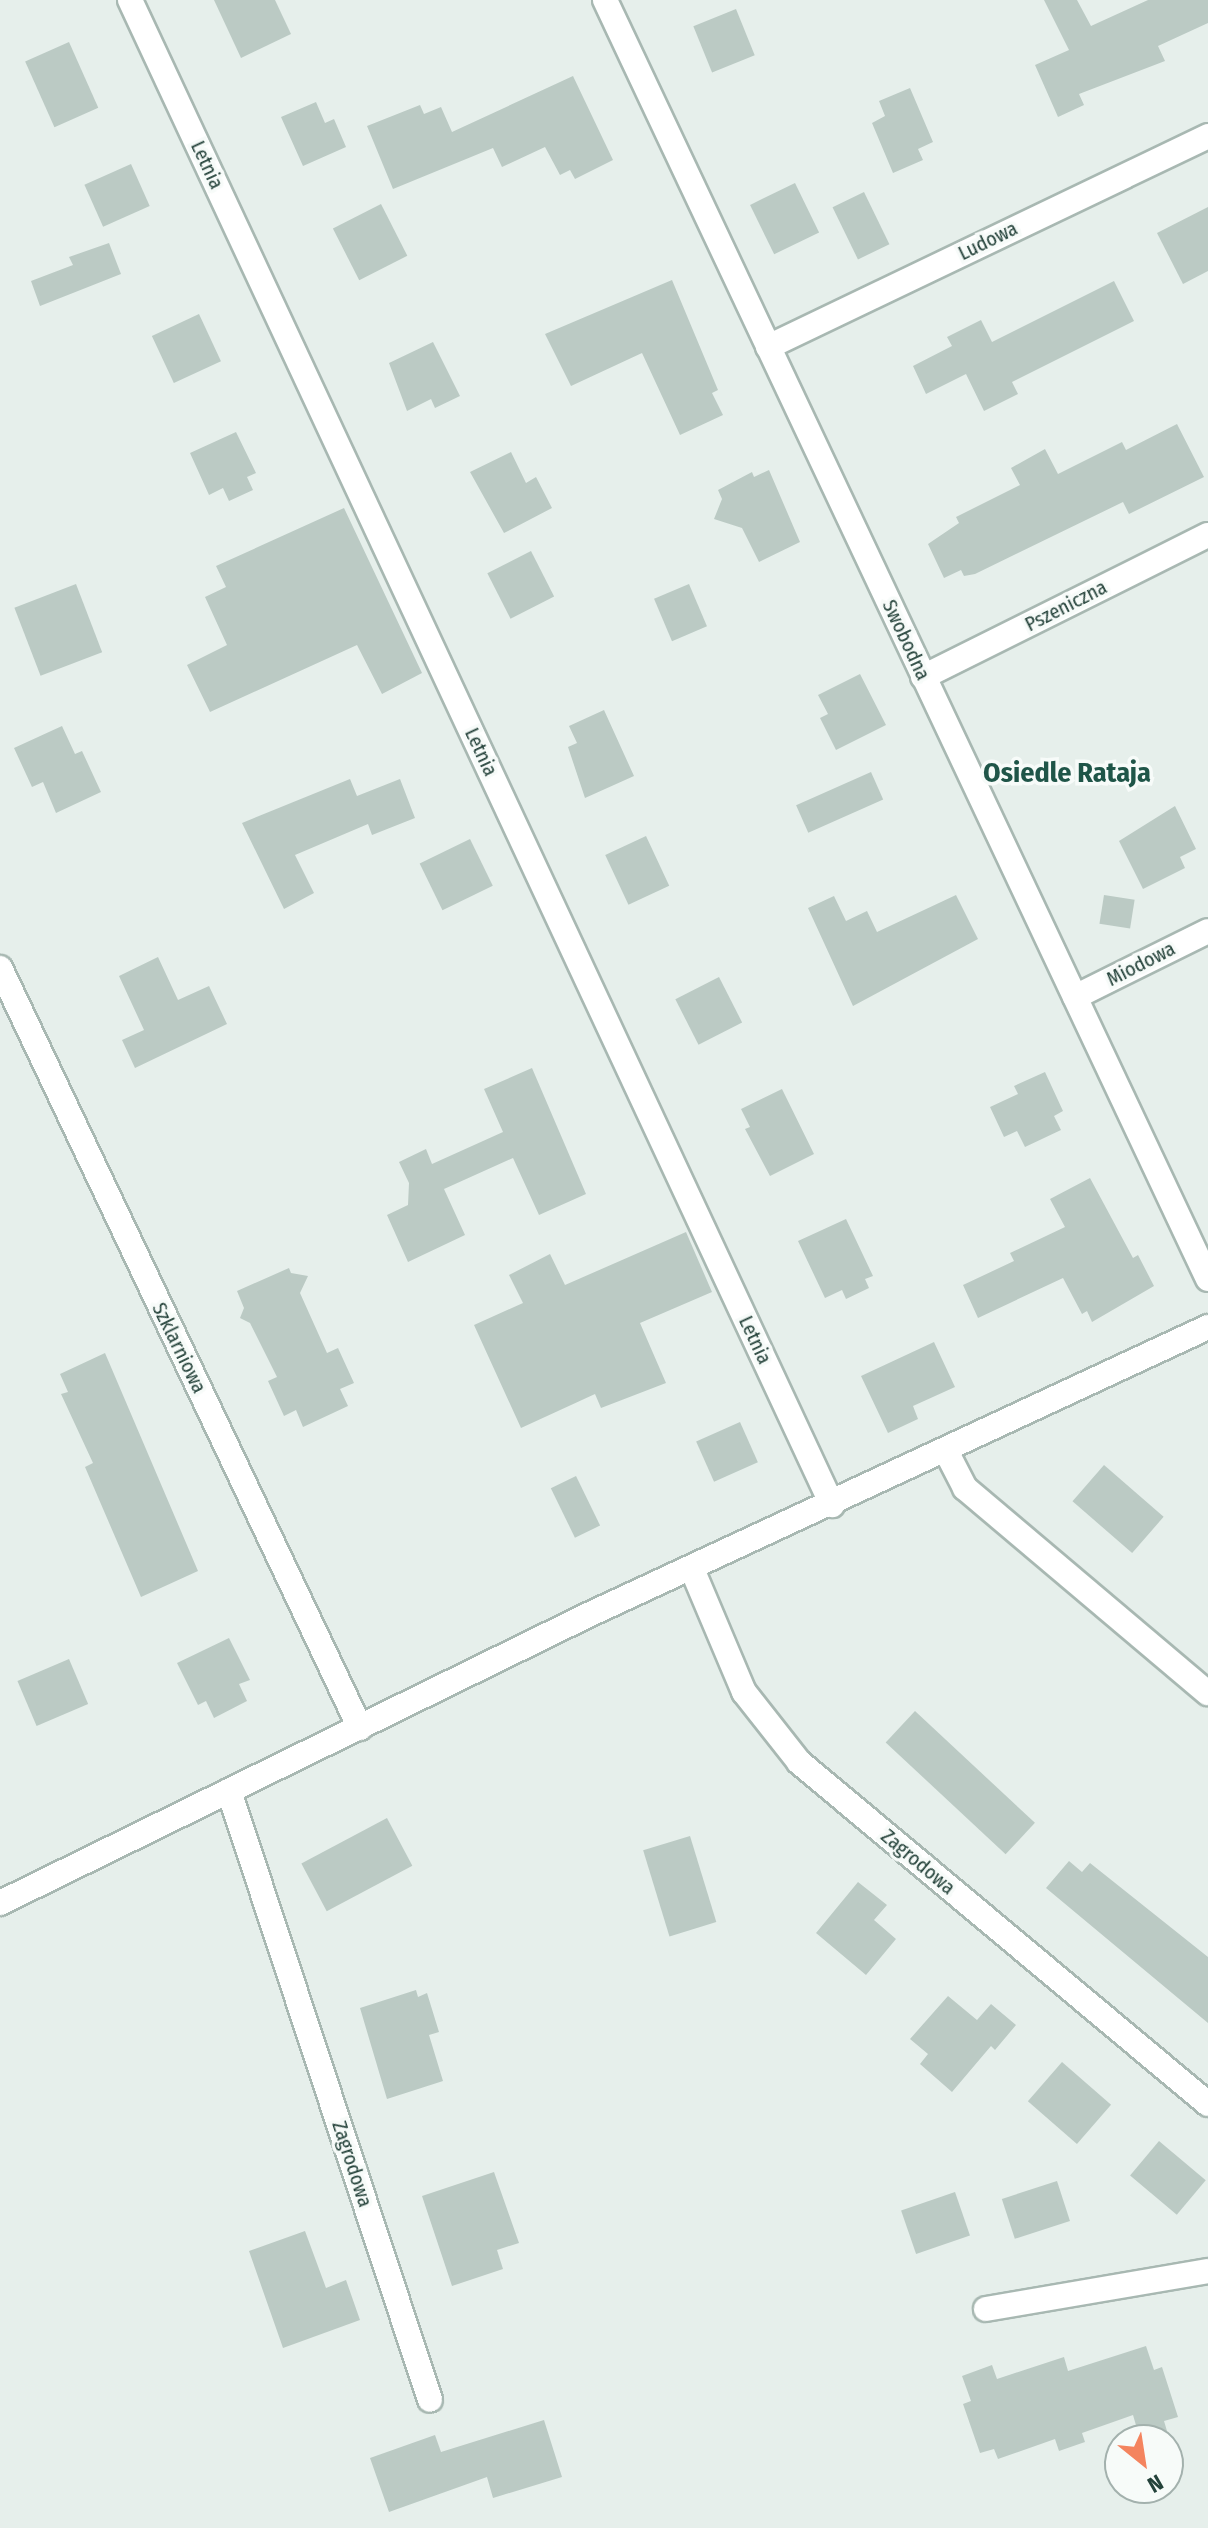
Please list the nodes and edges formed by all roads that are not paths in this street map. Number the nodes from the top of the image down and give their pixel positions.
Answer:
1 (130, 0) edge
2 (605, 0) edge
3 (1208, 136) edge
4 (768, 347) junction
5 (1208, 535) edge
6 (923, 677) junction
7 (1208, 931) edge
8 (0, 968) edge
9 (1075, 997) junction
10 (1208, 1279) edge
11 (1208, 1327) edge
12 (946, 1451) junction
13 (832, 1505) junction
14 (692, 1569) junction
15 (1208, 1693) edge
16 (360, 1728) junction
17 (229, 1791) junction
18 (0, 1903) edge
19 (1208, 2104) edge
20 (1208, 2271) edge
21 (986, 2309) dead end
22 (430, 2400) dead end

1 - 13 street, Letnia
2 - 4 street, Swobodna
3 - 4 street, Ludowa
4 - 6 street, Swobodna
5 - 6 street, Pszeniczna
6 - 9 street, Swobodna
7 - 9 street, Miodowa
8 - 16 street, Szklarniowa
9 - 10 street, Swobodna
11 - 12 street
12 - 13 street
12 - 15 street
13 - 14 street
14 - 16 street
14 - 19 street, Zagrodowa
16 - 17 street
17 - 18 street
17 - 22 street, Zagrodowa
20 - 21 street

